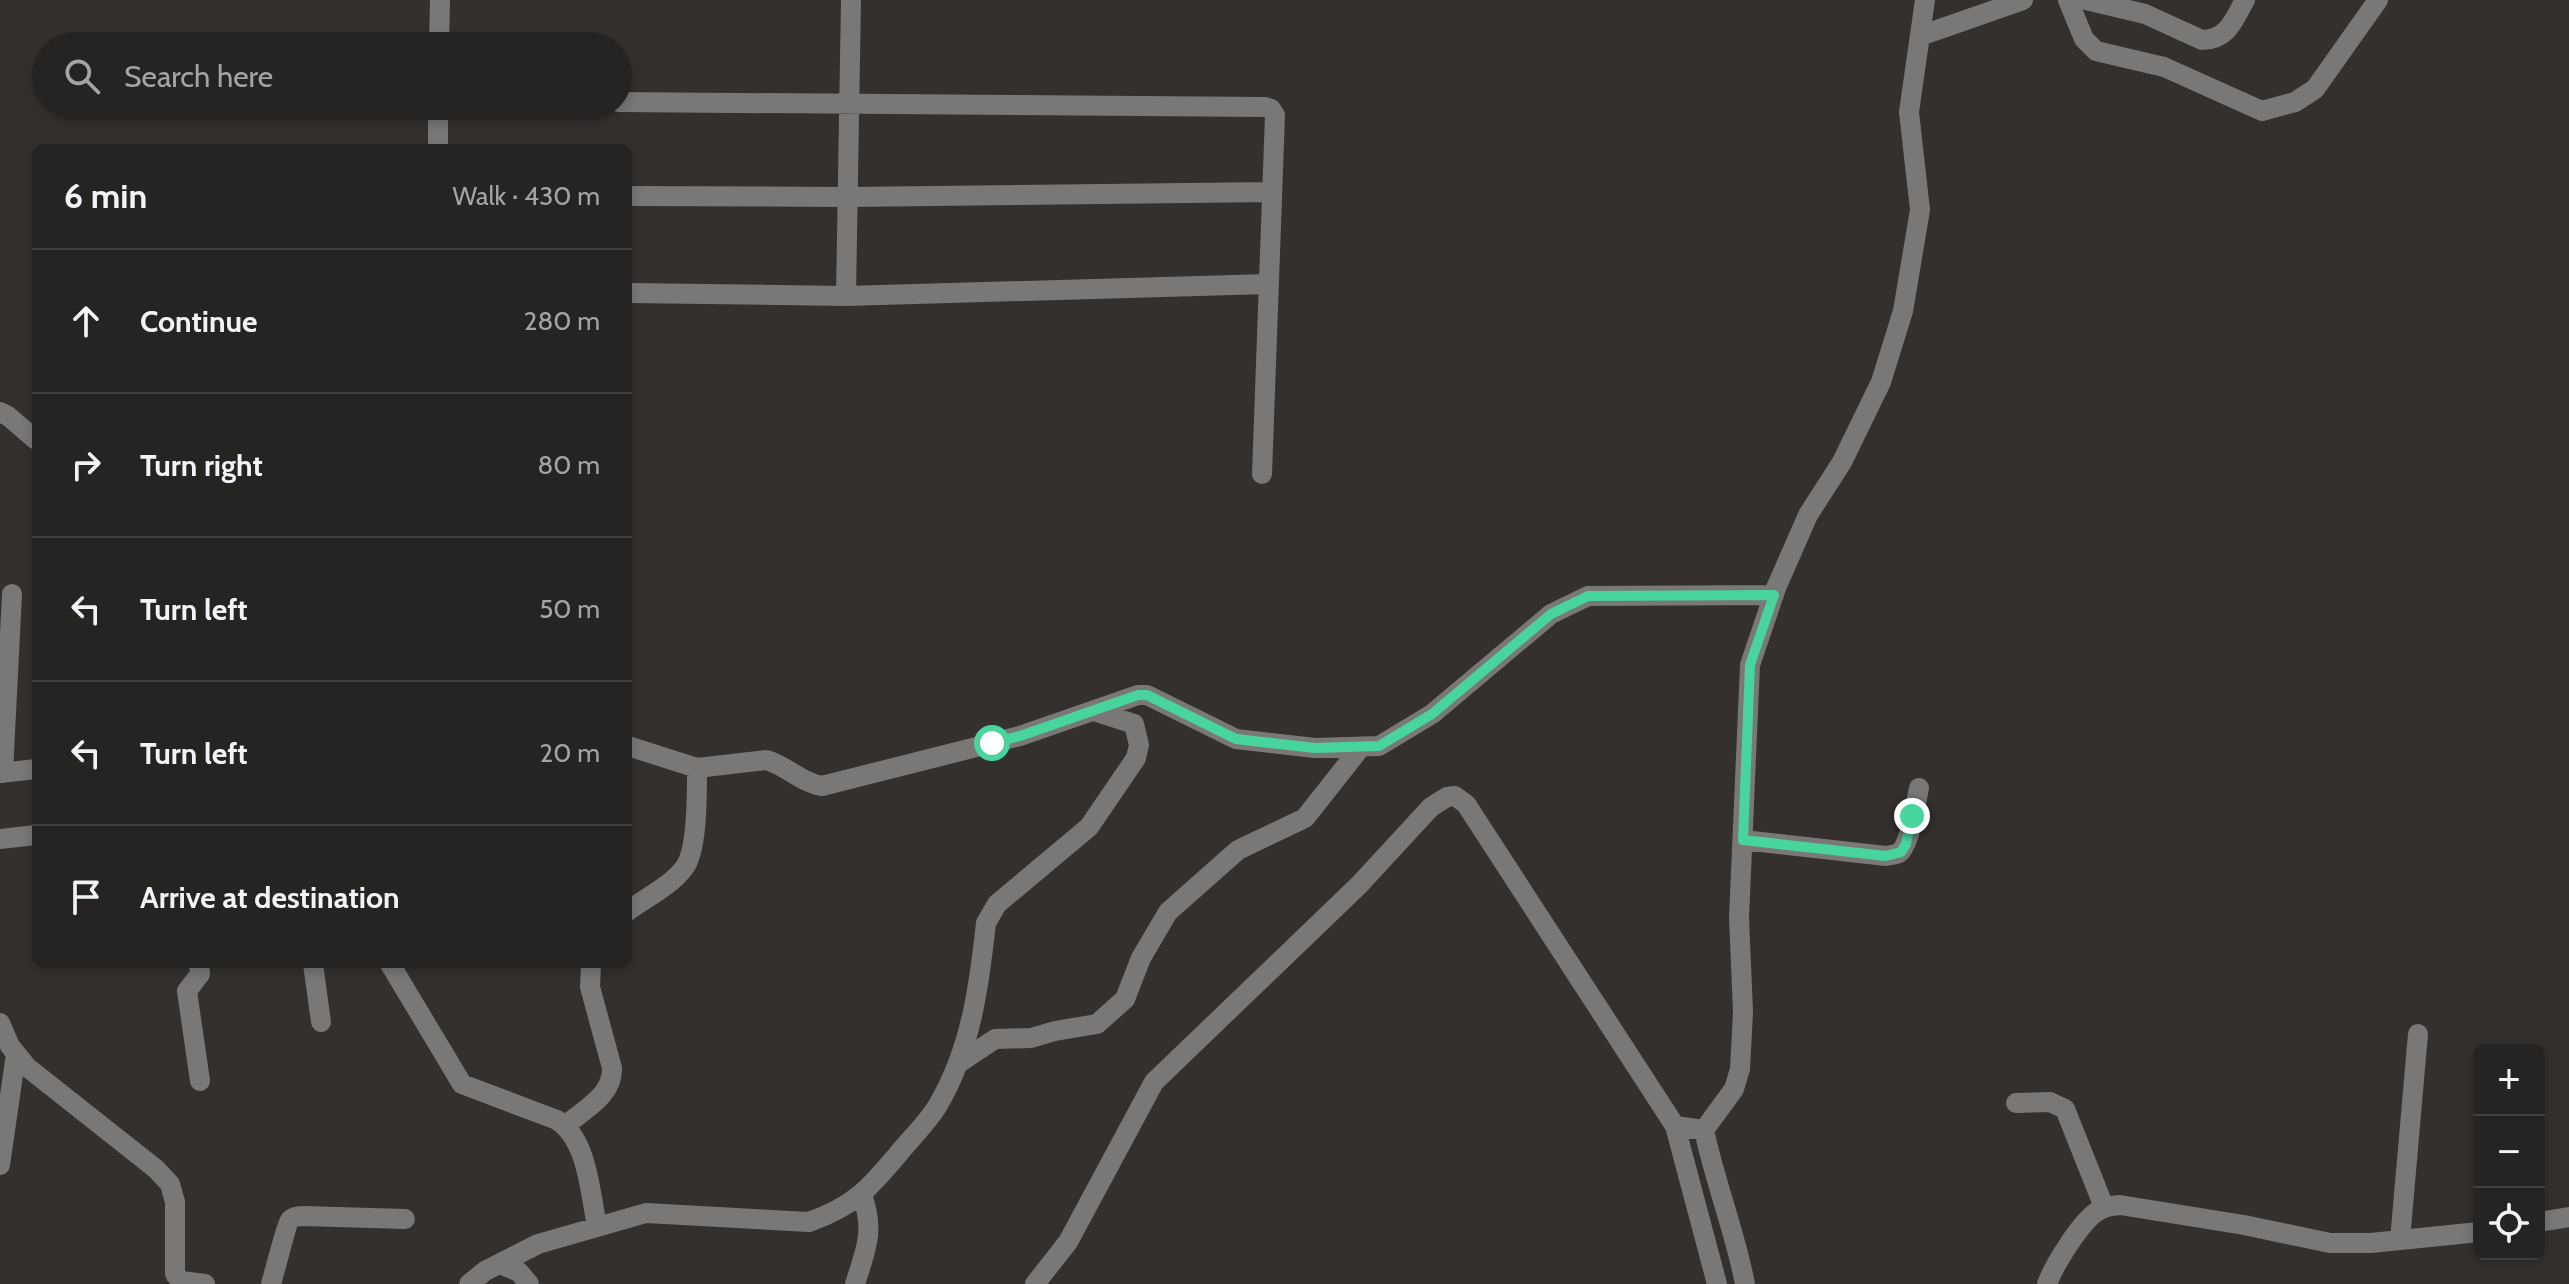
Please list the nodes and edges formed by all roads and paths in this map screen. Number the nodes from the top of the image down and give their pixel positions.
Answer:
1 (440, 0) edge
2 (851, 0) edge
3 (1925, 0) edge
4 (2023, 0) edge
5 (2068, 0) edge
6 (2086, 0) edge
7 (2245, 0) edge
8 (2378, 0) edge
9 (439, 32) edge
10 (1920, 36) junction
11 (632, 102) edge
12 (850, 103) junction
13 (438, 120) edge
14 (438, 144) edge
15 (1272, 192) junction
16 (632, 196) edge
17 (848, 197) junction
18 (1268, 284) junction
19 (632, 293) edge
20 (846, 296) junction
21 (0, 412) edge
22 (32, 437) edge
23 (1262, 474) dead end
24 (12, 594) dead end
25 (1774, 595) junction
26 (1094, 711) junction
27 (632, 747) edge
28 (1361, 747) junction
29 (697, 768) junction
30 (32, 769) edge
31 (2, 773) edge
32 (1919, 788) dead end
33 (32, 835) edge
34 (0, 839) edge
35 (1743, 840) junction
36 (632, 908) edge
37 (199, 968) edge
38 (314, 968) edge
39 (392, 968) edge
40 (586, 968) edge
41 (321, 1022) dead end
42 (0, 1023) edge
43 (2418, 1034) dead end
44 (16, 1054) junction
45 (959, 1063) junction
46 (200, 1081) dead end
47 (2016, 1103) dead end
48 (566, 1125) junction
49 (1675, 1126) junction
50 (1704, 1130) junction
51 (0, 1165) edge
52 (862, 1195) junction
53 (2104, 1207) junction
54 (2569, 1217) edge
55 (405, 1219) dead end
56 (2545, 1221) edge
57 (597, 1226) junction
58 (2473, 1233) edge
59 (2400, 1240) junction
60 (500, 1264) junction
61 (168, 1279) edge
62 (205, 1284) edge
63 (271, 1284) edge
64 (469, 1284) edge
65 (529, 1284) edge
66 (855, 1284) edge
67 (1035, 1284) edge
68 (1717, 1284) edge
69 (1745, 1284) edge
70 (2047, 1284) edge

1 - 9 street
2 - 12 street
3 - 10 street
4 - 10 street
5 - 8 street
6 - 7 street
10 - 25 street
11 - 12 street
12 - 15 street
12 - 17 street
13 - 14 street
15 - 17 street
15 - 18 street
16 - 17 street
17 - 20 street
18 - 20 street
18 - 23 street
19 - 20 street
21 - 22 street
24 - 31 street
25 - 28 street
25 - 35 street
26 - 28 street
26 - 29 street
26 - 45 street
27 - 29 street
28 - 45 street
29 - 36 street
30 - 31 street
32 - 35 street
33 - 34 street
35 - 50 street
37 - 46 street
38 - 41 street
39 - 48 street
40 - 48 street
42 - 44 street
43 - 59 street
44 - 51 street
44 - 61 street
45 - 52 street
47 - 53 street
48 - 57 street
49 - 50 street
49 - 67 street
49 - 68 street
50 - 69 street
52 - 57 street
52 - 66 street
53 - 59 street
53 - 70 street
54 - 56 street
55 - 63 street
57 - 60 street
58 - 59 street
60 - 64 street
60 - 65 street
61 - 62 street

